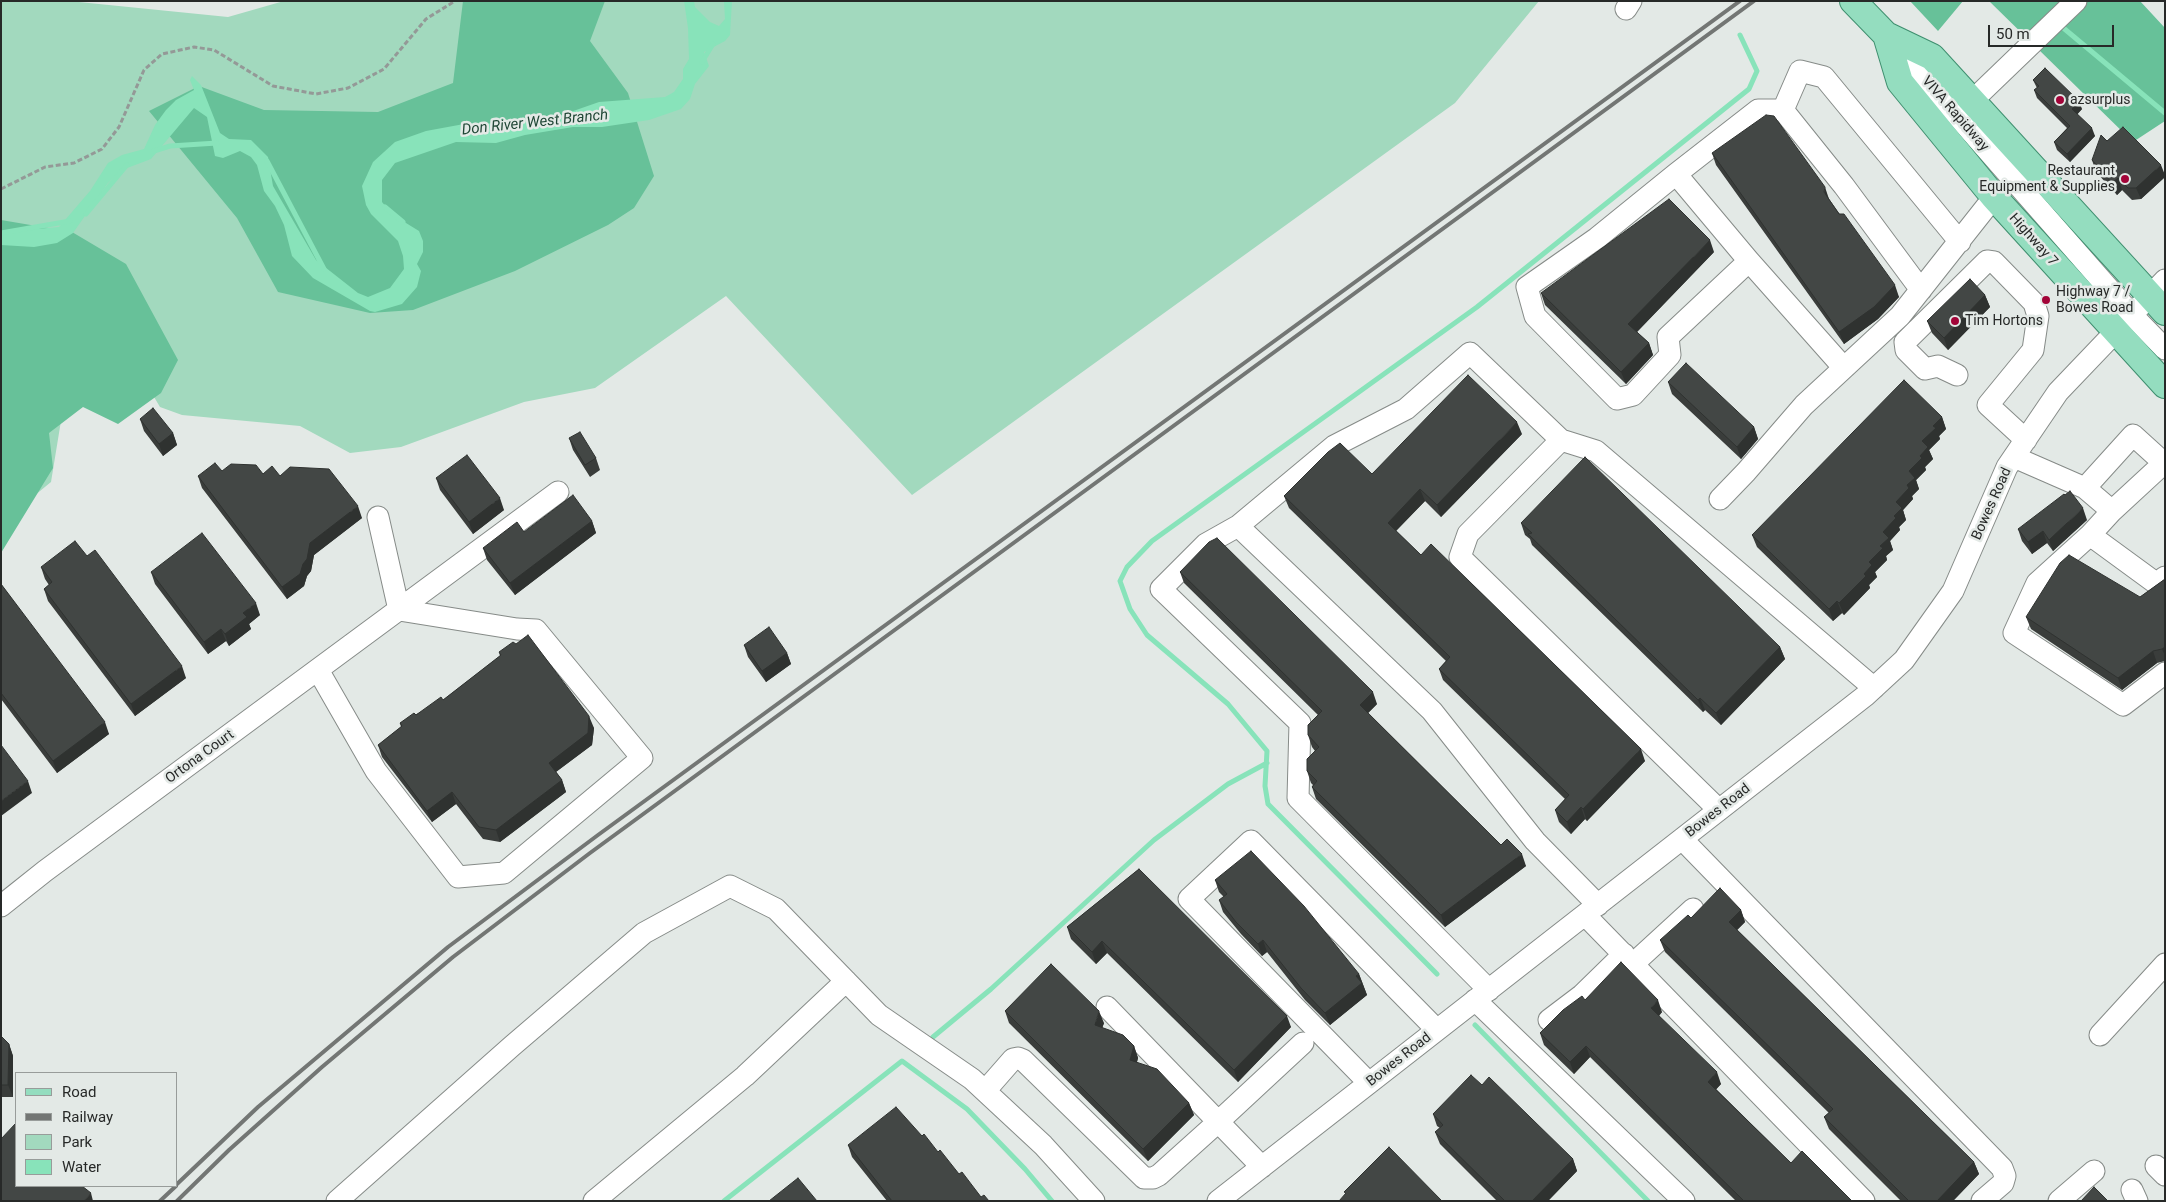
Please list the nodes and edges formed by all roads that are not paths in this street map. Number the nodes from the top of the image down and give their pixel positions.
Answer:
1 (1853, 1) edge
2 (2076, 1) edge
3 (1886, 35) junction
4 (1972, 101) junction
5 (1783, 110) junction
6 (1676, 174) junction
7 (1994, 197) junction
8 (1960, 242) junction
9 (1749, 261) junction
10 (1921, 290) junction
11 (2160, 295) edge
12 (2123, 322) junction
13 (2165, 349) edge
14 (1844, 368) junction
15 (1957, 374) dead end
16 (2165, 385) edge
17 (1561, 440) junction
18 (2020, 448) junction
19 (2164, 464) edge
20 (2085, 488) junction
21 (558, 492) dead end
22 (1720, 499) dead end
23 (2112, 510) junction
24 (378, 517) dead end
25 (1238, 526) junction
26 (2090, 535) junction
27 (2165, 578) edge
28 (399, 610) junction
29 (318, 670) junction
30 (2165, 673) edge
31 (1874, 688) junction
32 (1719, 810) junction
33 (1682, 839) junction
34 (1, 906) edge
35 (1693, 909) dead end
36 (1592, 910) junction
37 (1628, 959) junction
38 (2165, 964) edge
39 (846, 981) junction
40 (1482, 995) junction
41 (1107, 1006) dead end
42 (1549, 1020) dead end
43 (1437, 1030) junction
44 (2100, 1035) dead end
45 (1303, 1042) dead end
46 (1369, 1083) junction
47 (985, 1090) junction
48 (1218, 1122) junction
49 (1262, 1167) junction
50 (2094, 1171) dead end
51 (337, 1201) edge
52 (594, 1201) edge
53 (1094, 1201) edge
54 (1218, 1201) edge
55 (1684, 1201) edge
56 (1864, 1201) edge
57 (1982, 1201) edge
58 (2060, 1201) edge

1 - 3 main road, Highway 7
2 - 4 street
3 - 4 main road, Highway 7
3 - 7 main road, Highway 7
3 - 12 street, VIVA Rapidway
4 - 11 main road, Highway 7
5 - 6 street
5 - 8 street
5 - 10 street
6 - 9 street
6 - 9 street
7 - 8 street
7 - 12 main road, Highway 7
8 - 10 street
9 - 14 street
10 - 14 street
11 - 12 street, Bowes Road
12 - 13 street, VIVA Rapidway
12 - 16 main road, Highway 7
12 - 18 street, Bowes Road
14 - 22 street
15 - 18 street
17 - 25 street
17 - 31 street
17 - 32 street
18 - 20 street
18 - 31 street, Bowes Road
19 - 20 street
19 - 23 street
20 - 23 street
21 - 28 street, Ortona Court
23 - 26 street
24 - 28 street
25 - 36 street
25 - 40 street
26 - 27 street
26 - 30 street
28 - 29 street, Ortona Court
28 - 29 street
29 - 34 street, Ortona Court
31 - 32 street, Bowes Road
32 - 33 street, Bowes Road
33 - 36 street, Bowes Road
33 - 57 street
35 - 37 street
36 - 37 street
36 - 40 street, Bowes Road
37 - 42 street
37 - 56 street
38 - 44 street
39 - 47 street
39 - 51 street
39 - 52 street
40 - 43 street, Bowes Road
40 - 55 street
41 - 48 street
43 - 46 street, Bowes Road
43 - 46 street
45 - 48 street
46 - 49 street, Bowes Road
47 - 48 street
47 - 53 street
48 - 49 street
49 - 54 street, Bowes Road
50 - 58 street

